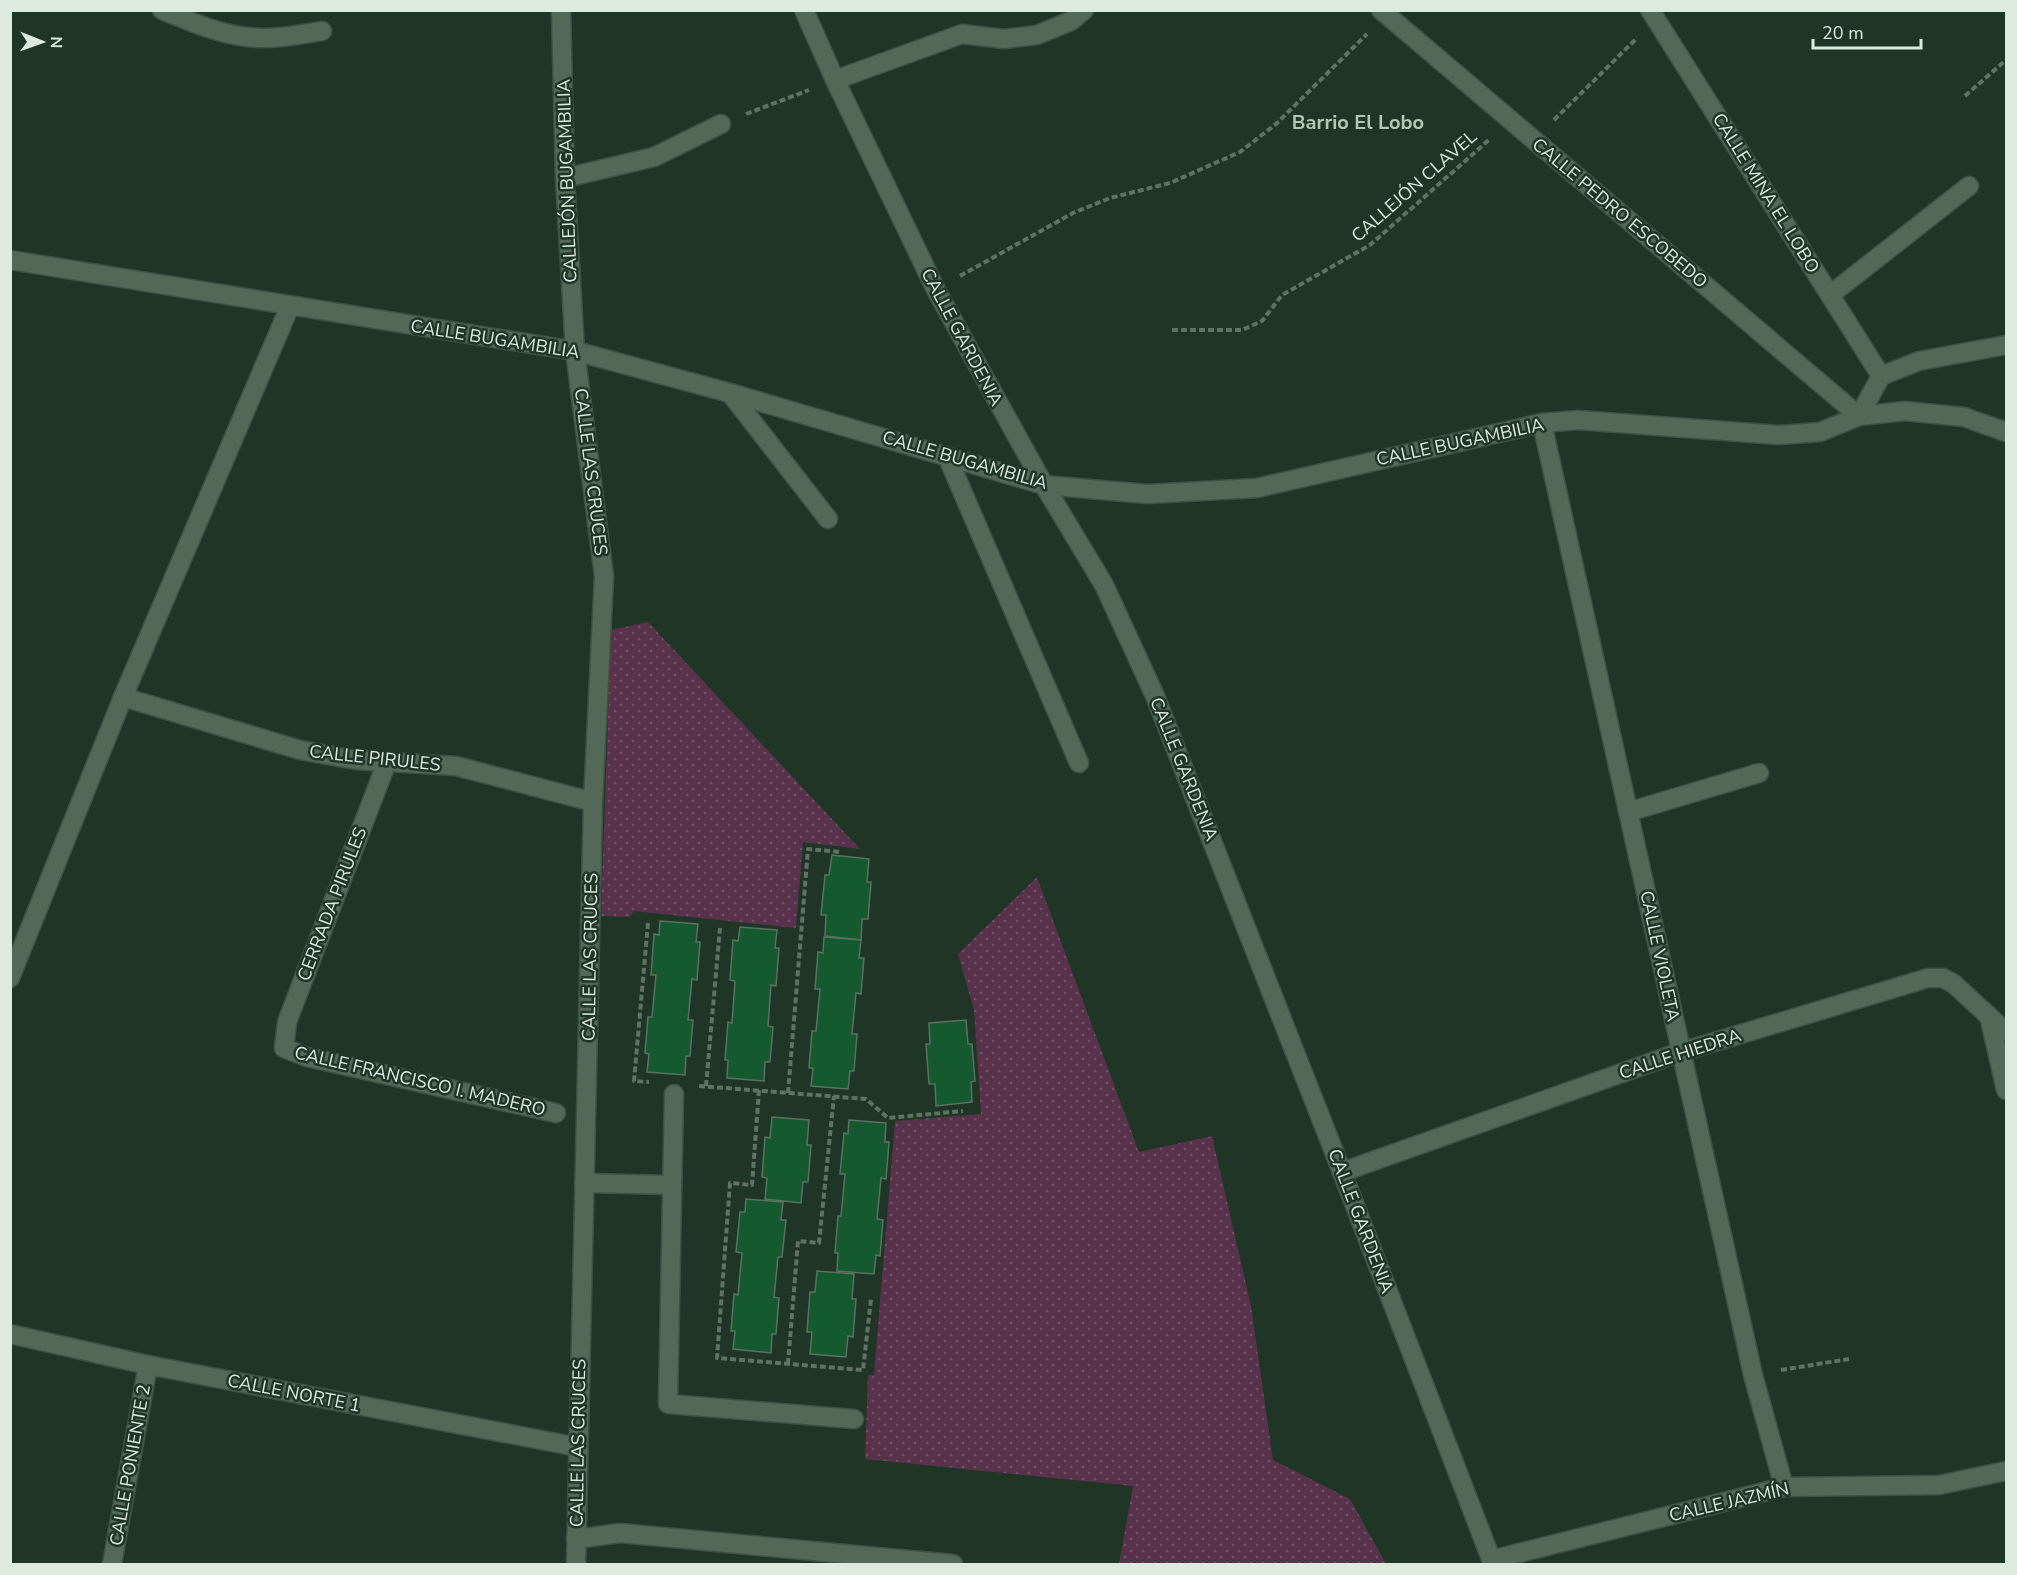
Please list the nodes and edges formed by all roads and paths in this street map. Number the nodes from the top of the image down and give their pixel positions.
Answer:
1 (162, 10) edge
2 (561, 10) edge
3 (804, 10) edge
4 (1083, 10) edge
5 (1383, 13) edge
6 (1653, 15) edge
7 (322, 31) dead end
8 (2007, 60) edge
9 (835, 80) junction
10 (1965, 96) dead end
11 (1512, 122) junction
12 (720, 124) joint
13 (1534, 140) junction
14 (565, 178) junction
15 (1969, 186) dead end
16 (10, 260) edge
17 (936, 290) junction
18 (1830, 295) junction
19 (290, 306) junction
20 (1172, 330) dead end
21 (2007, 345) edge
22 (575, 351) junction
23 (1881, 376) junction
24 (730, 393) junction
25 (1859, 416) junction
26 (1542, 423) junction
27 (2007, 432) edge
28 (947, 456) junction
29 (1044, 485) junction
30 (828, 519) dead end
31 (123, 698) junction
32 (387, 762) junction
33 (1079, 763) dead end
34 (1759, 772) dead end
35 (593, 802) junction
36 (1628, 812) junction
37 (840, 852) dead end
38 (648, 923) dead end
39 (720, 928) dead end
40 (10, 978) edge
41 (1989, 1016) junction
42 (2007, 1032) edge
43 (284, 1048) joint
44 (1681, 1052) junction
45 (705, 1086) junction
46 (673, 1089) junction
47 (759, 1090) junction
48 (2007, 1090) edge
49 (788, 1093) junction
50 (834, 1096) junction
51 (963, 1111) dead end
52 (556, 1113) dead end
53 (1342, 1172) junction
54 (584, 1183) junction
55 (672, 1185) junction
56 (871, 1299) dead end
57 (10, 1335) edge
58 (1848, 1359) dead end
59 (788, 1364) junction
60 (148, 1365) junction
61 (1753, 1375) junction
62 (854, 1419) dead end
63 (578, 1447) junction
64 (2007, 1472) edge
65 (1784, 1487) junction
66 (576, 1539) junction
67 (1492, 1562) edge
68 (112, 1564) edge
69 (576, 1564) edge
70 (953, 1564) edge

1 - 7 street
2 - 14 street, CALLEJÓN BUGAMBILIA
3 - 9 street, CALLE GARDENIA
4 - 9 street
5 - 11 street, CALLE PEDRO ESCOBEDO
5 - 17 path
6 - 13 path
6 - 18 street, CALLE MINA EL LOBO
8 - 10 path
9 - 12 path
9 - 17 street, CALLE GARDENIA
11 - 13 street, CALLE PEDRO ESCOBEDO
11 - 20 path, CALLEJÓN CLAVEL
12 - 14 street
13 - 25 street, CALLE PEDRO ESCOBEDO
14 - 22 street, CALLEJÓN BUGAMBILIA
15 - 18 street
16 - 19 street, CALLE BUGAMBILIA
17 - 29 street, CALLE GARDENIA
18 - 23 street, CALLE MINA EL LOBO
19 - 22 street, CALLE BUGAMBILIA
19 - 31 street
21 - 23 street
22 - 24 street, CALLE BUGAMBILIA
22 - 35 street, CALLE LAS CRUCES
23 - 25 street
24 - 28 street, CALLE BUGAMBILIA
24 - 30 street
25 - 26 street, CALLE BUGAMBILIA
25 - 27 street, CALLE BUGAMBILIA
26 - 29 street, CALLE BUGAMBILIA
26 - 36 street, CALLE VIOLETA
28 - 29 street, CALLE BUGAMBILIA
28 - 33 street
29 - 53 street, CALLE GARDENIA
31 - 32 street, CALLE PIRULES
31 - 40 street
32 - 35 street, CALLE PIRULES
32 - 43 street, CERRADA PIRULES
34 - 36 street
35 - 54 street, CALLE LAS CRUCES
36 - 44 street, CALLE VIOLETA
37 - 49 path
38 - 46 path
39 - 45 path
41 - 42 street, CALLE HIEDRA
41 - 44 street, CALLE HIEDRA
41 - 48 street
43 - 52 street, CALLE FRANCISCO I. MADERO
44 - 53 street, CALLE HIEDRA
44 - 61 street, CALLE VIOLETA
45 - 46 path
45 - 47 path
46 - 55 street
47 - 49 path
47 - 59 path
49 - 50 path
50 - 51 path
50 - 59 path
53 - 67 street, CALLE GARDENIA
54 - 55 street
54 - 63 street, CALLE LAS CRUCES
55 - 62 street
56 - 59 path
57 - 60 street, CALLE NORTE 1
58 - 61 path
60 - 63 street, CALLE NORTE 1
60 - 68 street, CALLE PONIENTE 2
61 - 65 street, CALLE VIOLETA
63 - 66 street, CALLE LAS CRUCES
64 - 65 street, CALLE JAZMÍN
65 - 67 street, CALLE JAZMÍN
66 - 69 street, CALLE LAS CRUCES
66 - 70 street

